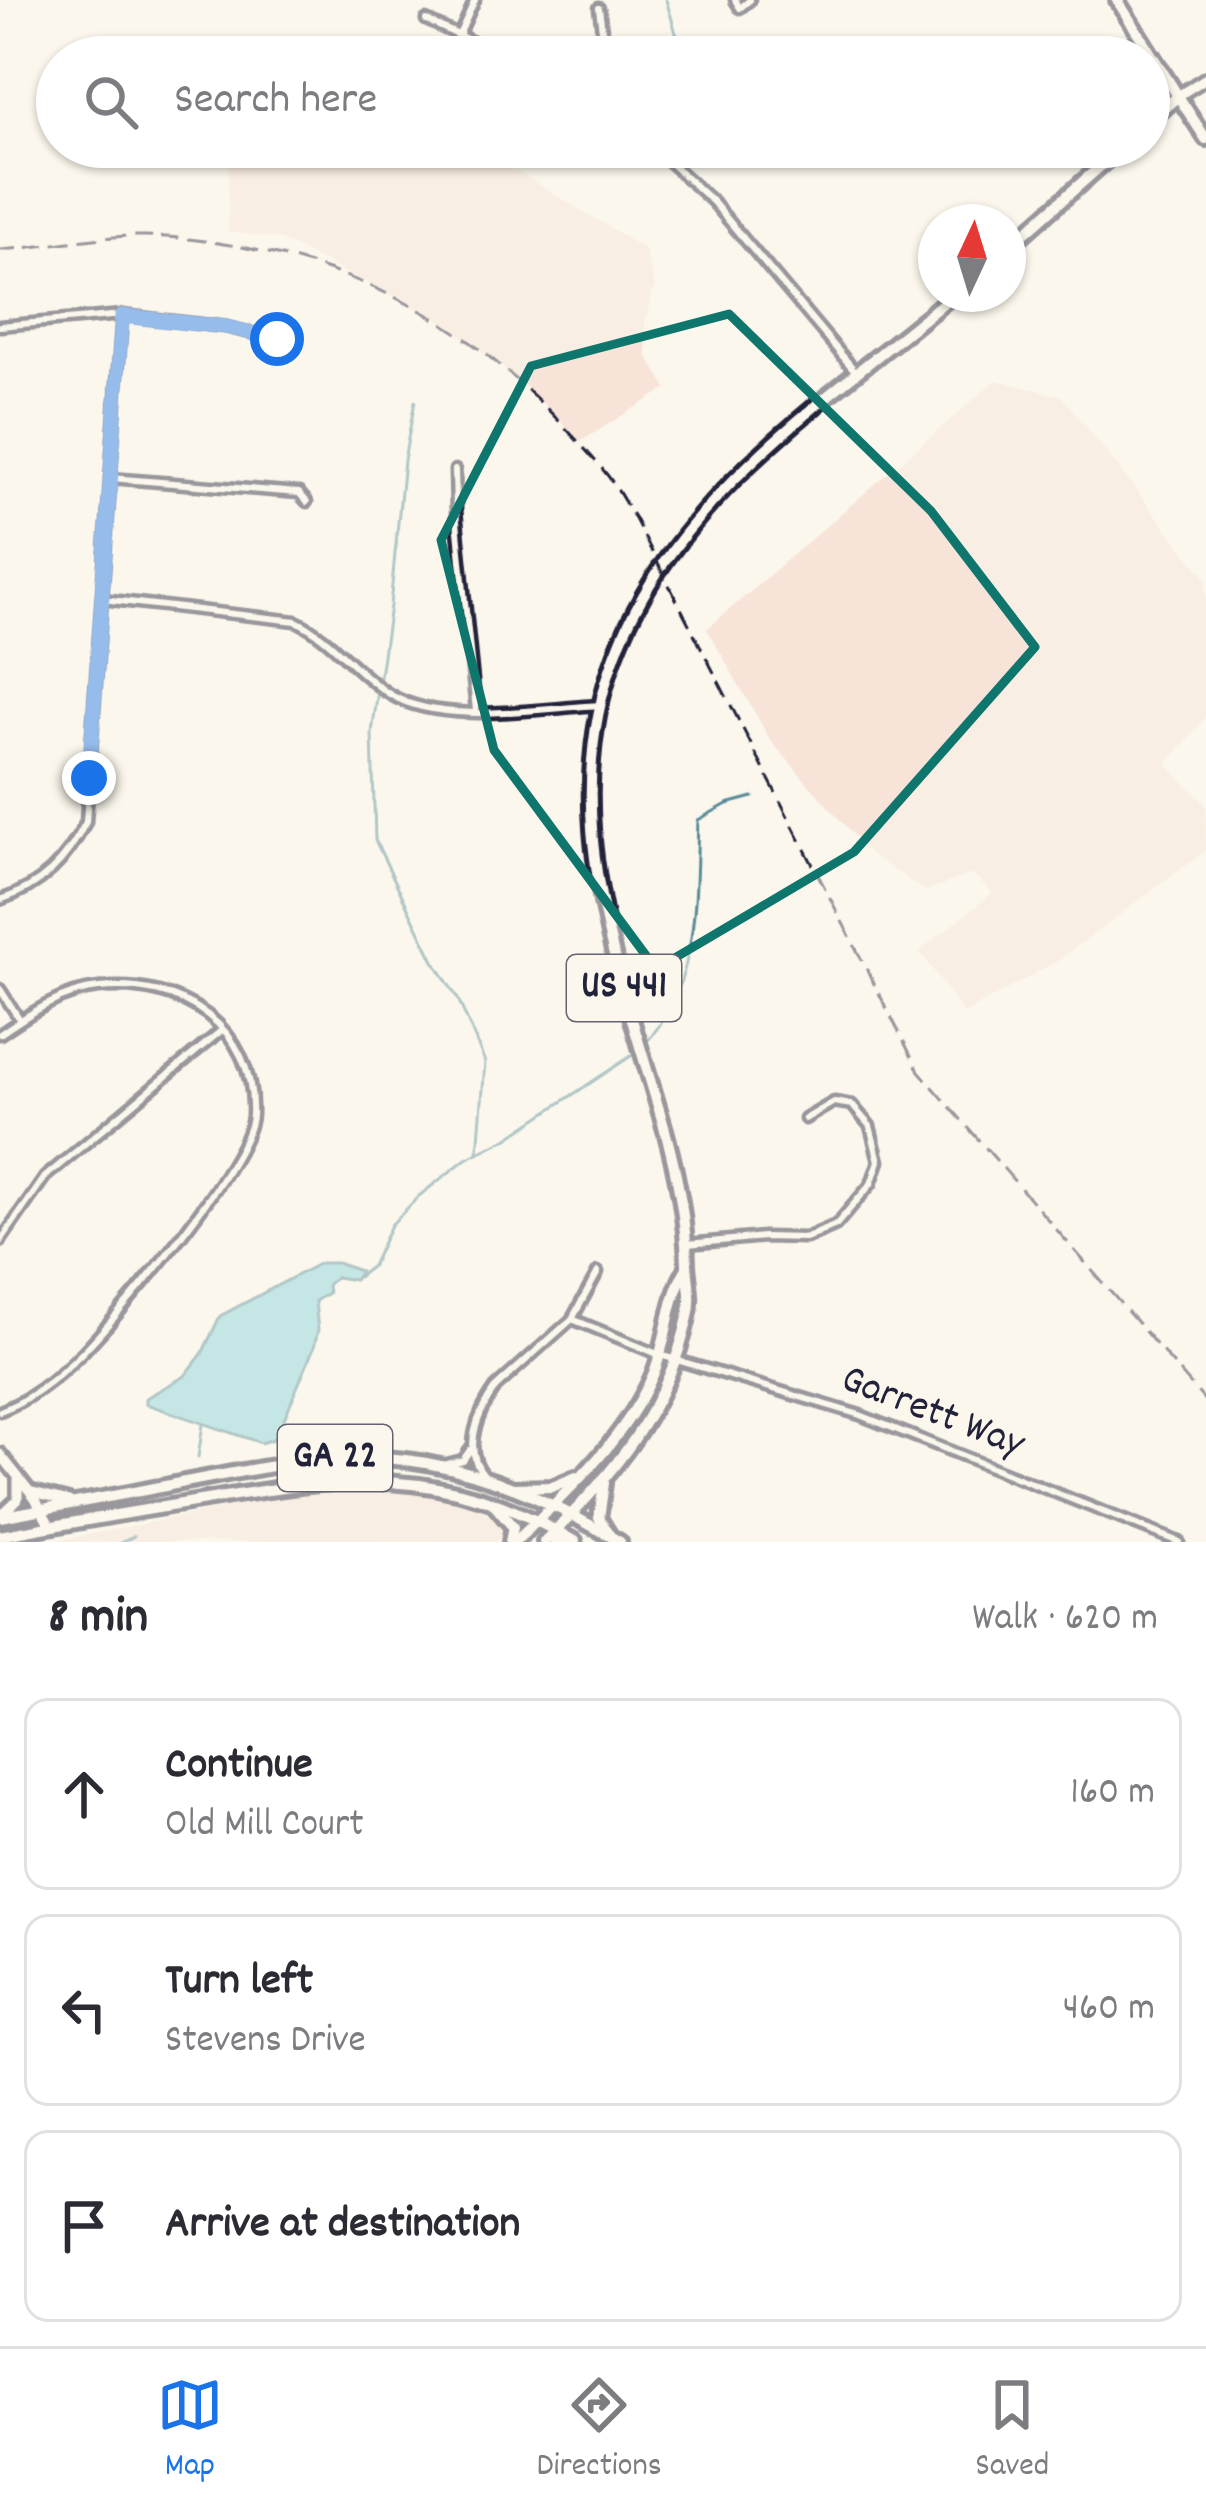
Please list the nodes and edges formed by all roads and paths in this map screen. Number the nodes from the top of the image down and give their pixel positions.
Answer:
1 (475, 0) edge
2 (735, 0) edge
3 (750, 0) edge
4 (1117, 0) edge
5 (599, 8) dead end
6 (426, 20) dead end
7 (459, 35) joint
8 (600, 36) edge
9 (1140, 36) edge
10 (1206, 78) edge
11 (1170, 83) edge
12 (1178, 96) junction
13 (1170, 103) edge
14 (1206, 139) edge
15 (676, 168) edge
16 (1098, 168) edge
17 (1026, 232) edge
18 (932, 312) edge
19 (122, 316) junction
20 (0, 326) edge
21 (277, 339) dead end
22 (858, 375) junction
23 (455, 470) dead end
24 (110, 478) junction
25 (307, 502) dead end
26 (101, 599) junction
27 (601, 705) junction
28 (476, 711) junction
29 (0, 900) edge
30 (0, 989) edge
31 (20, 1021) junction
32 (223, 1030) junction
33 (0, 1034) edge
34 (805, 1119) dead end
35 (0, 1241) edge
36 (687, 1244) junction
37 (687, 1268) junction
38 (598, 1272) dead end
39 (572, 1319) junction
40 (660, 1355) junction
41 (676, 1360) junction
42 (0, 1411) edge
43 (472, 1447) junction
44 (0, 1454) edge
45 (439, 1465) junction
46 (585, 1473) junction
47 (16, 1474) junction
48 (487, 1479) junction
49 (605, 1480) junction
50 (28, 1488) junction
51 (514, 1488) junction
52 (80, 1502) junction
53 (492, 1502) junction
54 (553, 1505) junction
55 (42, 1509) junction
56 (571, 1514) junction
57 (0, 1516) edge
58 (539, 1520) junction
59 (50, 1526) junction
60 (0, 1536) edge
61 (555, 1536) edge
62 (615, 1539) edge
63 (513, 1542) edge
64 (544, 1542) edge
65 (575, 1542) edge
66 (1179, 1542) edge

1 - 7 street
2 - 3 street
4 - 9 main road
5 - 8 street
6 - 7 street
10 - 12 main road
11 - 12 main road
12 - 13 main road
12 - 14 main road
15 - 22 street
16 - 17 main road
18 - 22 main road, US 441
19 - 20 street
19 - 21 street
19 - 24 street
22 - 27 main road, US 441
23 - 28 street
24 - 25 street
24 - 26 street
26 - 28 street
26 - 29 street
27 - 28 street
27 - 36 main road, US 441
30 - 31 street
31 - 32 street
31 - 33 street
32 - 35 street
32 - 42 street
34 - 36 street
36 - 37 main road, US 441
37 - 40 main road, US 441
37 - 41 main road, US 441
38 - 39 street
39 - 40 street, Garrett Way
39 - 43 street
40 - 41 street, Garrett Way
40 - 46 main road, US 441
41 - 49 main road, US 441
41 - 66 street, Garrett Way
43 - 45 street
43 - 48 street
44 - 47 main road
45 - 48 main road, GA 22
45 - 52 main road, GA 22
46 - 51 main road
46 - 54 main road, US 441
47 - 50 main road
47 - 57 main road
48 - 51 main road, GA 22
49 - 56 main road, US 441
49 - 62 main road
50 - 52 main road
50 - 55 main road
51 - 54 main road, GA 22
52 - 55 main road, GA 22
53 - 58 main road, GA 22
53 - 59 main road, GA 22
53 - 63 main road
54 - 56 main road, GA 22
54 - 58 main road, US 441
55 - 57 main road, GA 22
55 - 59 main road
56 - 61 main road, US 441
56 - 62 main road, GA 22
58 - 61 main road, GA 22
58 - 63 main road, US 441
59 - 60 main road, GA 22
61 - 64 main road, US 441
61 - 65 main road, GA 22

